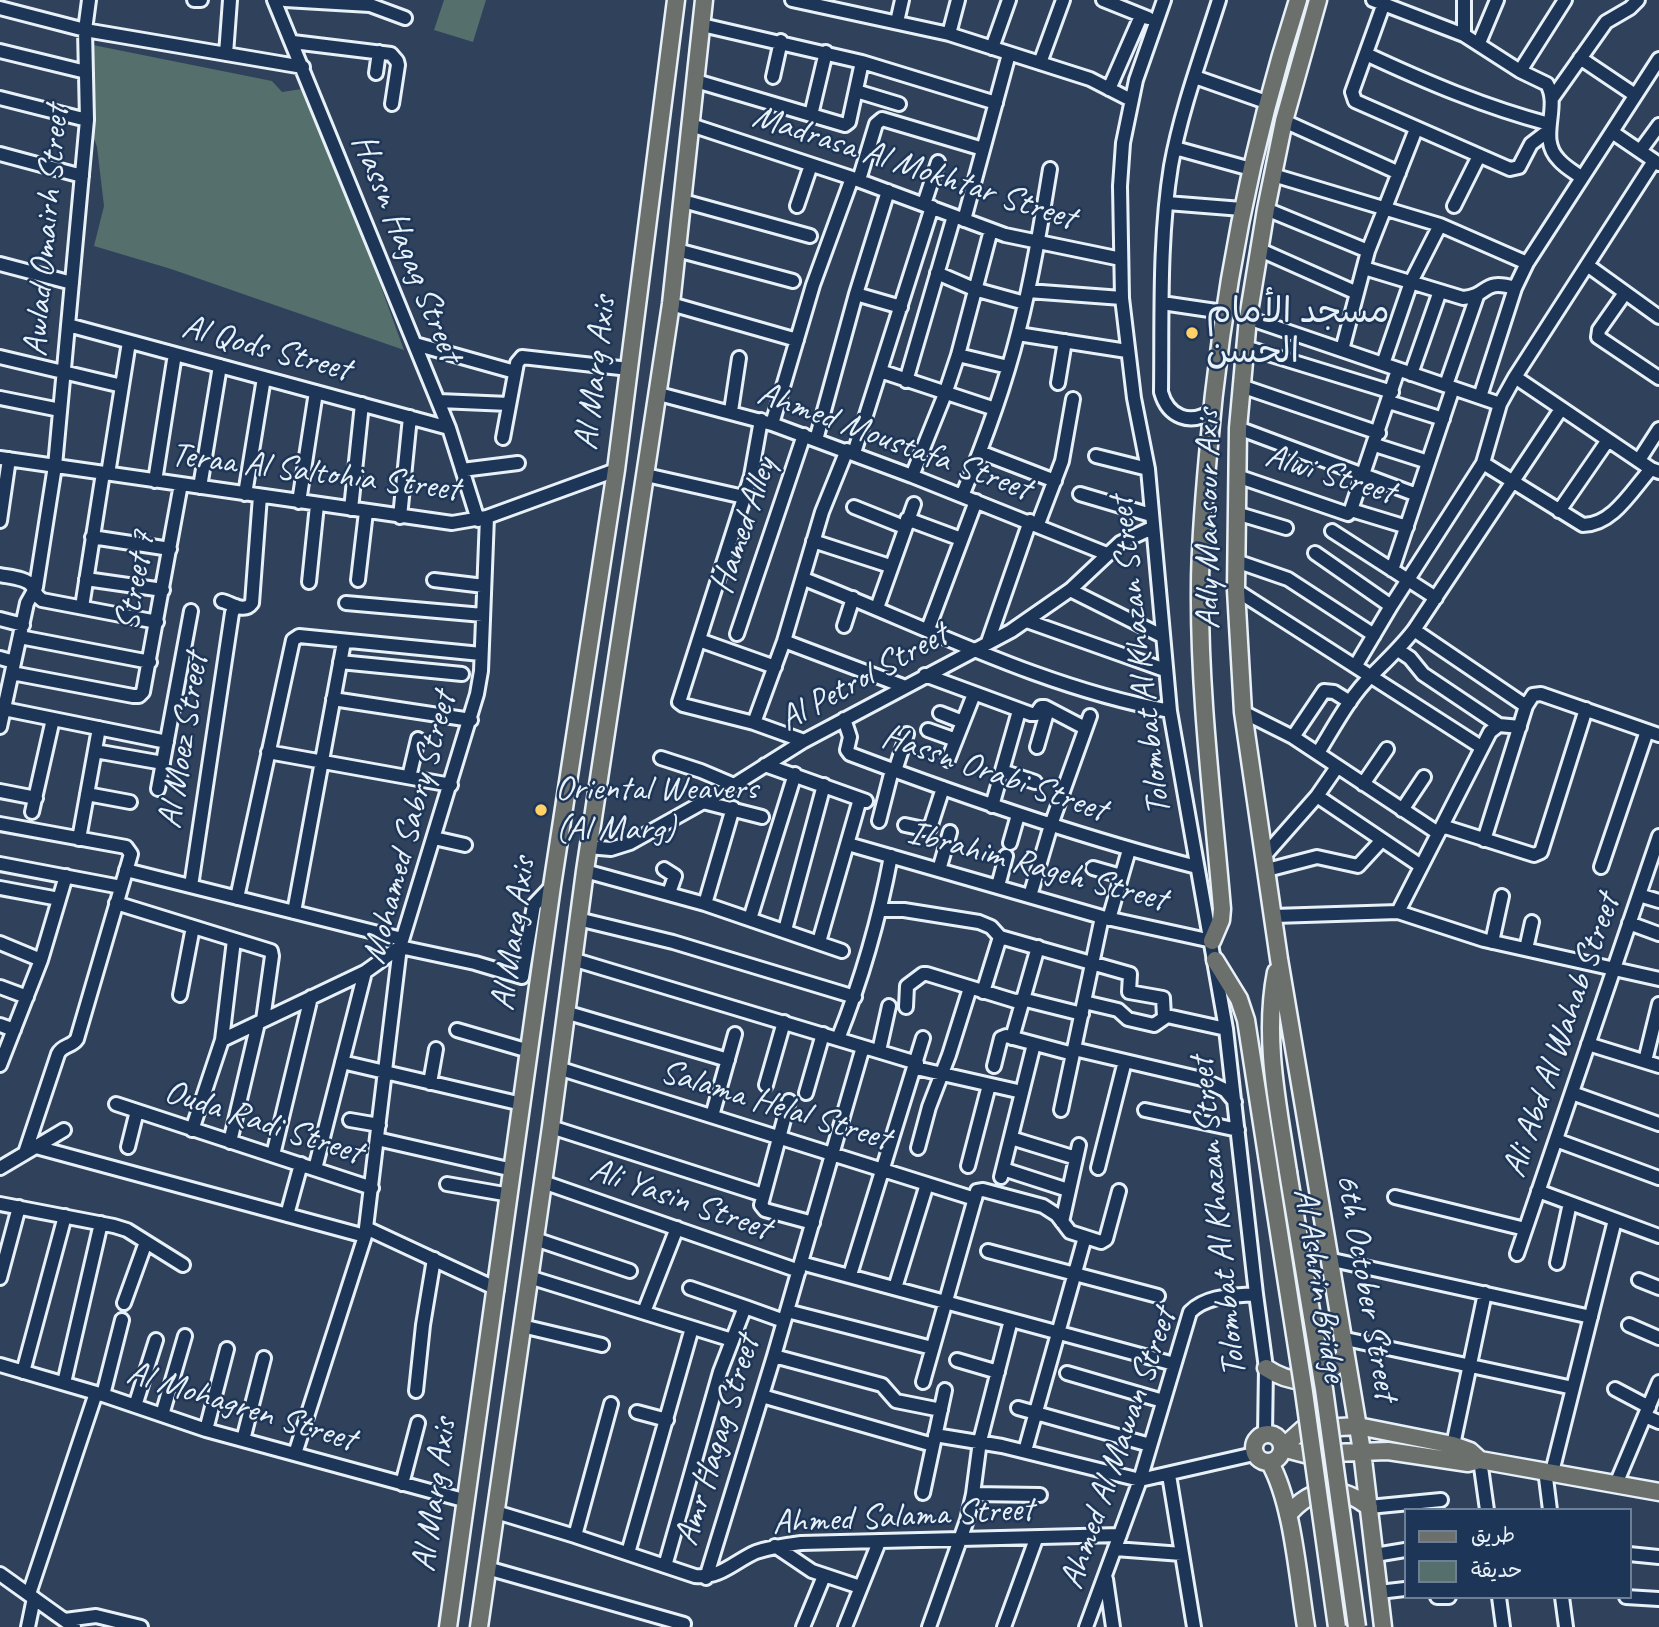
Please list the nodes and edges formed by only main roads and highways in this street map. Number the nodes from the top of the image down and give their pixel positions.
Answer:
1 (676, 0) edge
2 (704, 0) edge
3 (1298, 0) edge
4 (1318, 0) edge
5 (1212, 941) road end
6 (1279, 959) junction
7 (1215, 960) road end
8 (492, 1320) junction
9 (522, 1326) junction
10 (1345, 1357) junction
11 (1266, 1368) road end
12 (1358, 1426) junction
13 (1282, 1448) junction
14 (1362, 1451) junction
15 (1480, 1460) junction
16 (1270, 1463) junction
17 (1659, 1492) edge
18 (1369, 1507) junction
19 (1288, 1515) junction
20 (448, 1627) edge
21 (479, 1627) edge
22 (1306, 1627) edge
23 (1337, 1627) edge
24 (1357, 1627) edge
25 (1383, 1627) edge

1 - 8 main road, Al Marg Axis
2 - 9 main road, Al Marg Axis
3 - 5 main road, Adly Mansour Axis
4 - 6 main road, Adly Mansour Axis
6 - 10 main road, 6th October Street
6 - 24 main road, Al Ashrin Bridge, bridge
7 - 23 main road, Al Ashrin Bridge, bridge
8 - 9 main road
8 - 20 main road, Al Marg Axis
9 - 21 main road, Al Marg Axis
10 - 11 main road
10 - 12 main road, 6th October Street
12 - 13 main road
12 - 14 main road, 6th October Street
12 - 15 main road
13 - 14 main road
13 - 16 main road
13 - 16 main road
14 - 15 main road
14 - 18 main road, 6th October Street
15 - 17 main road
16 - 19 main road
18 - 19 main road
18 - 25 main road, 6th October Street
19 - 22 main road

